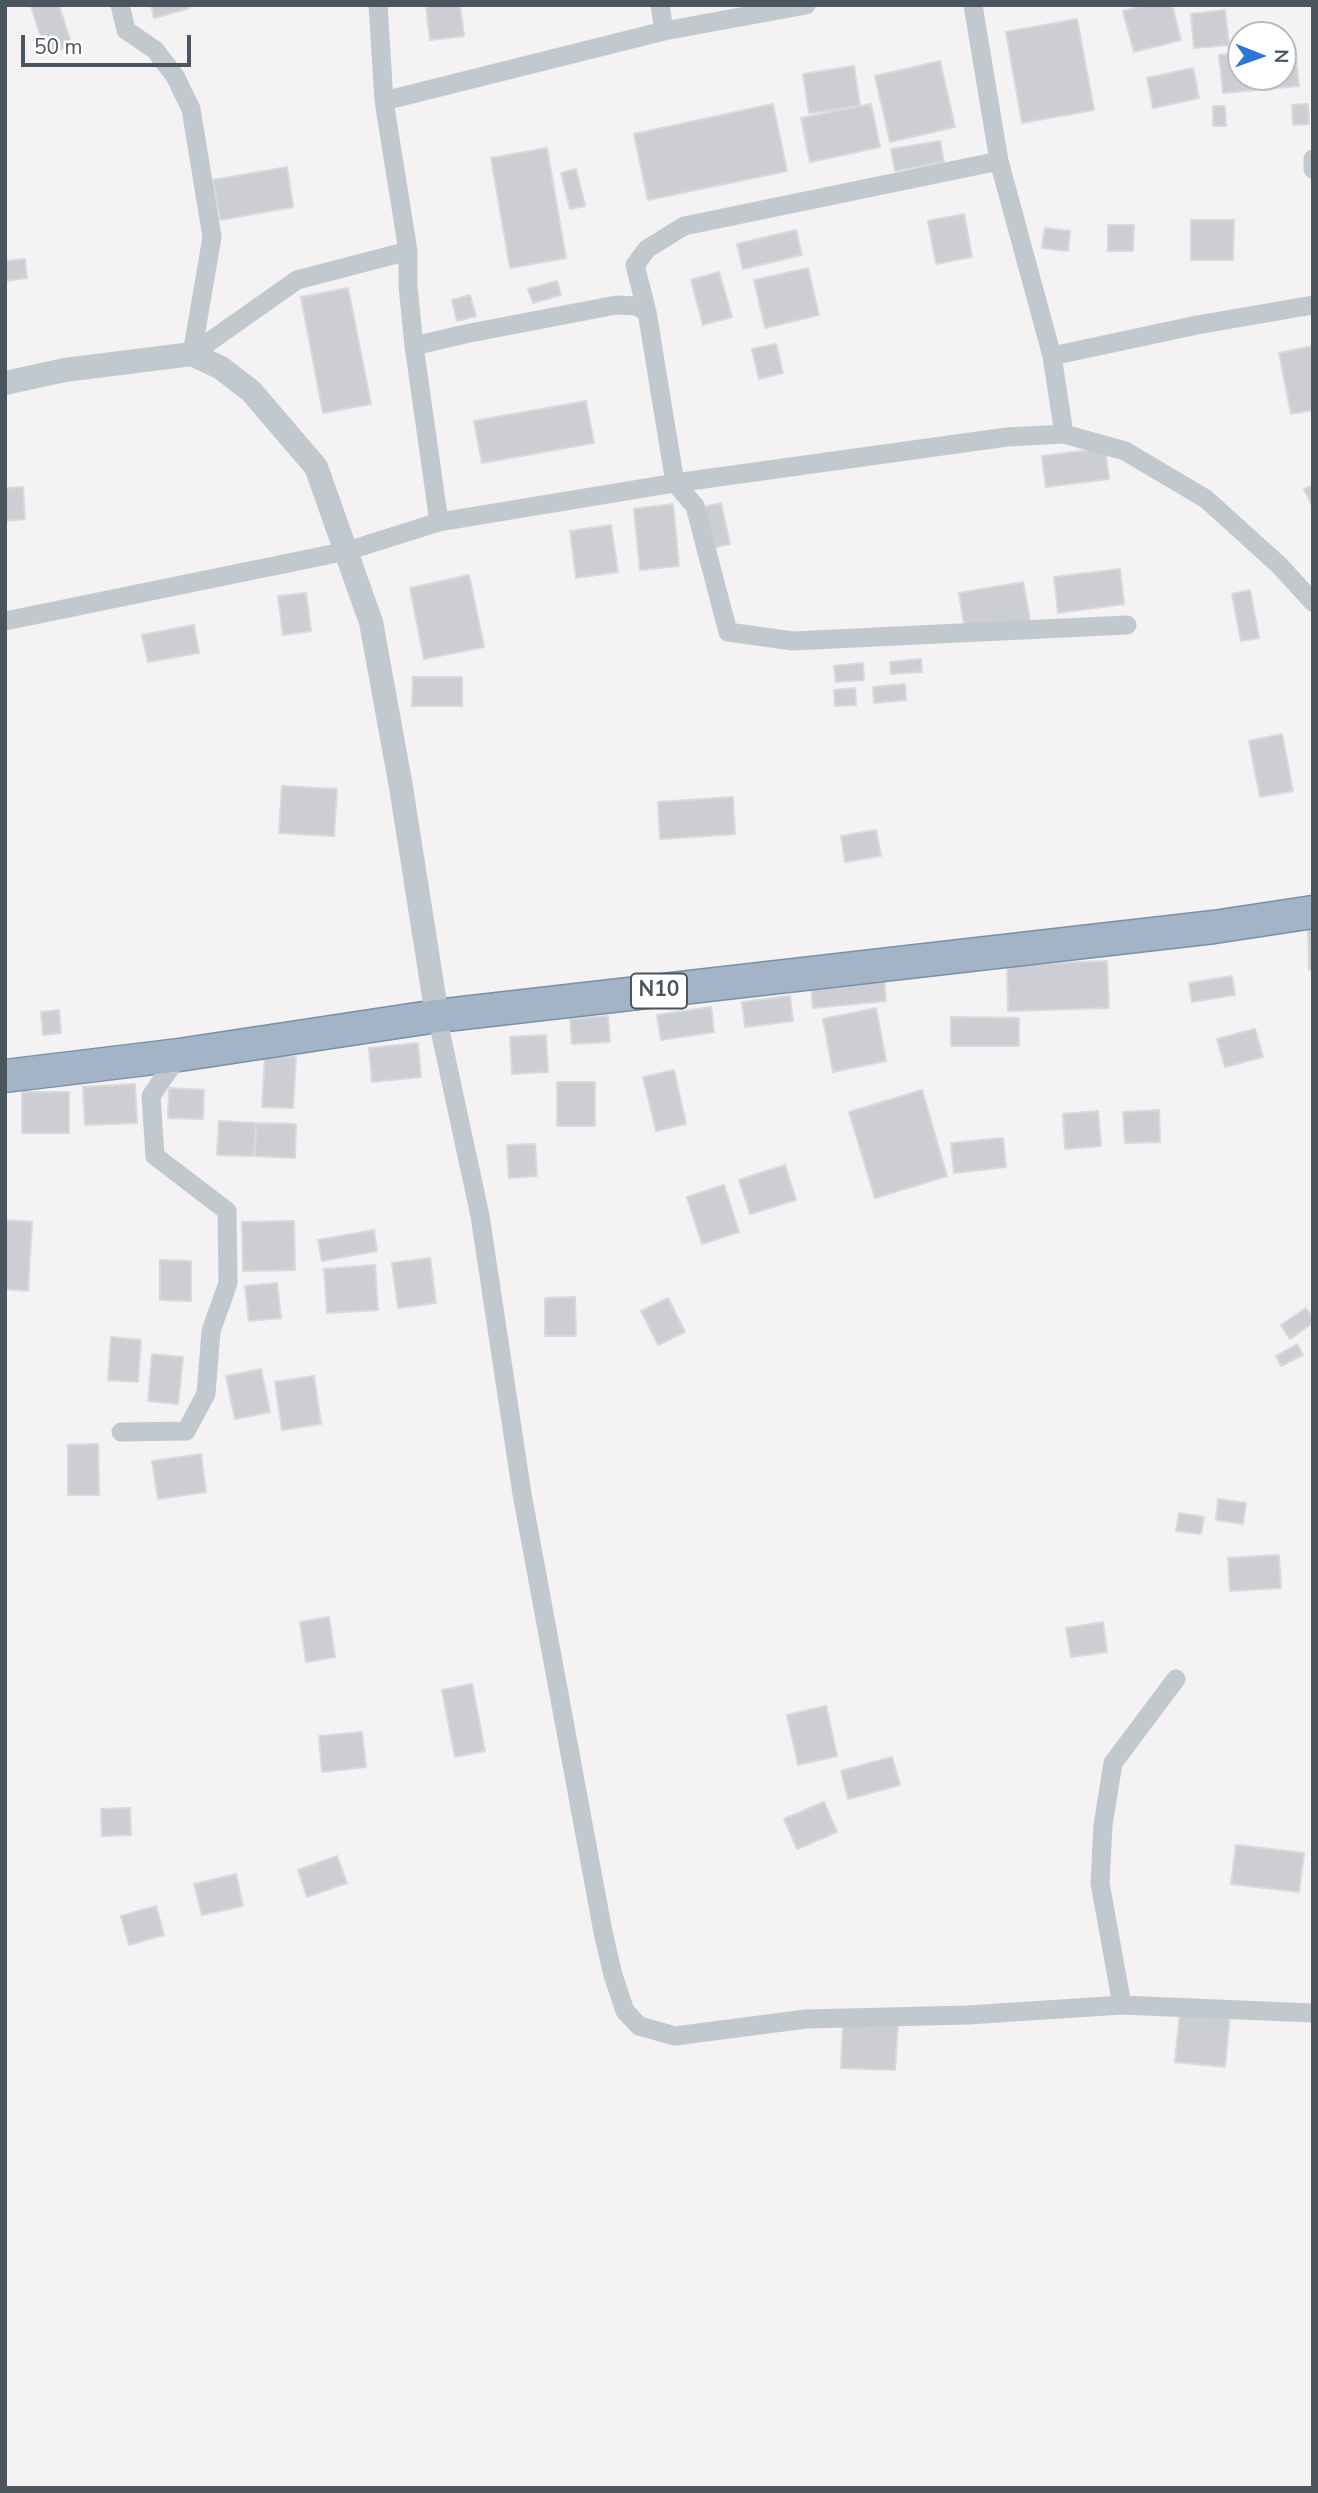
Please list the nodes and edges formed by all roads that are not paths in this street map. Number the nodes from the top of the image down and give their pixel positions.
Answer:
1 (120, 5) edge
2 (378, 5) edge
3 (660, 5) edge
4 (806, 5) edge
5 (973, 5) edge
6 (664, 31) junction
7 (384, 101) junction
8 (1313, 159) edge
9 (999, 161) junction
10 (1313, 169) edge
11 (408, 251) junction
12 (1313, 305) edge
13 (647, 312) junction
14 (414, 346) junction
15 (191, 354) junction
16 (1052, 356) junction
17 (5, 383) edge
18 (1064, 435) junction
19 (675, 483) junction
20 (439, 522) junction
21 (347, 551) junction
22 (1313, 602) edge
23 (5, 621) edge
24 (1128, 625) dead end
25 (1313, 912) edge
26 (437, 1016) junction
27 (178, 1055) junction
28 (5, 1076) edge
29 (121, 1432) dead end
30 (1176, 1679) dead end
31 (1122, 2005) junction
32 (1313, 2013) edge

1 - 15 street
2 - 7 street
3 - 6 street
4 - 6 street
5 - 9 street
6 - 7 street
7 - 11 street
8 - 10 street
9 - 13 street
9 - 16 street
11 - 14 street
11 - 15 street
12 - 16 street
13 - 14 street
13 - 19 street
14 - 20 street
15 - 17 street
15 - 21 street
16 - 18 street
18 - 19 street
18 - 22 street
19 - 20 street
19 - 24 street
20 - 21 street
21 - 23 street
21 - 26 street
25 - 26 highway, N10
26 - 27 highway, N10
26 - 31 street
27 - 28 highway, N10
27 - 29 street
30 - 31 street
31 - 32 street

